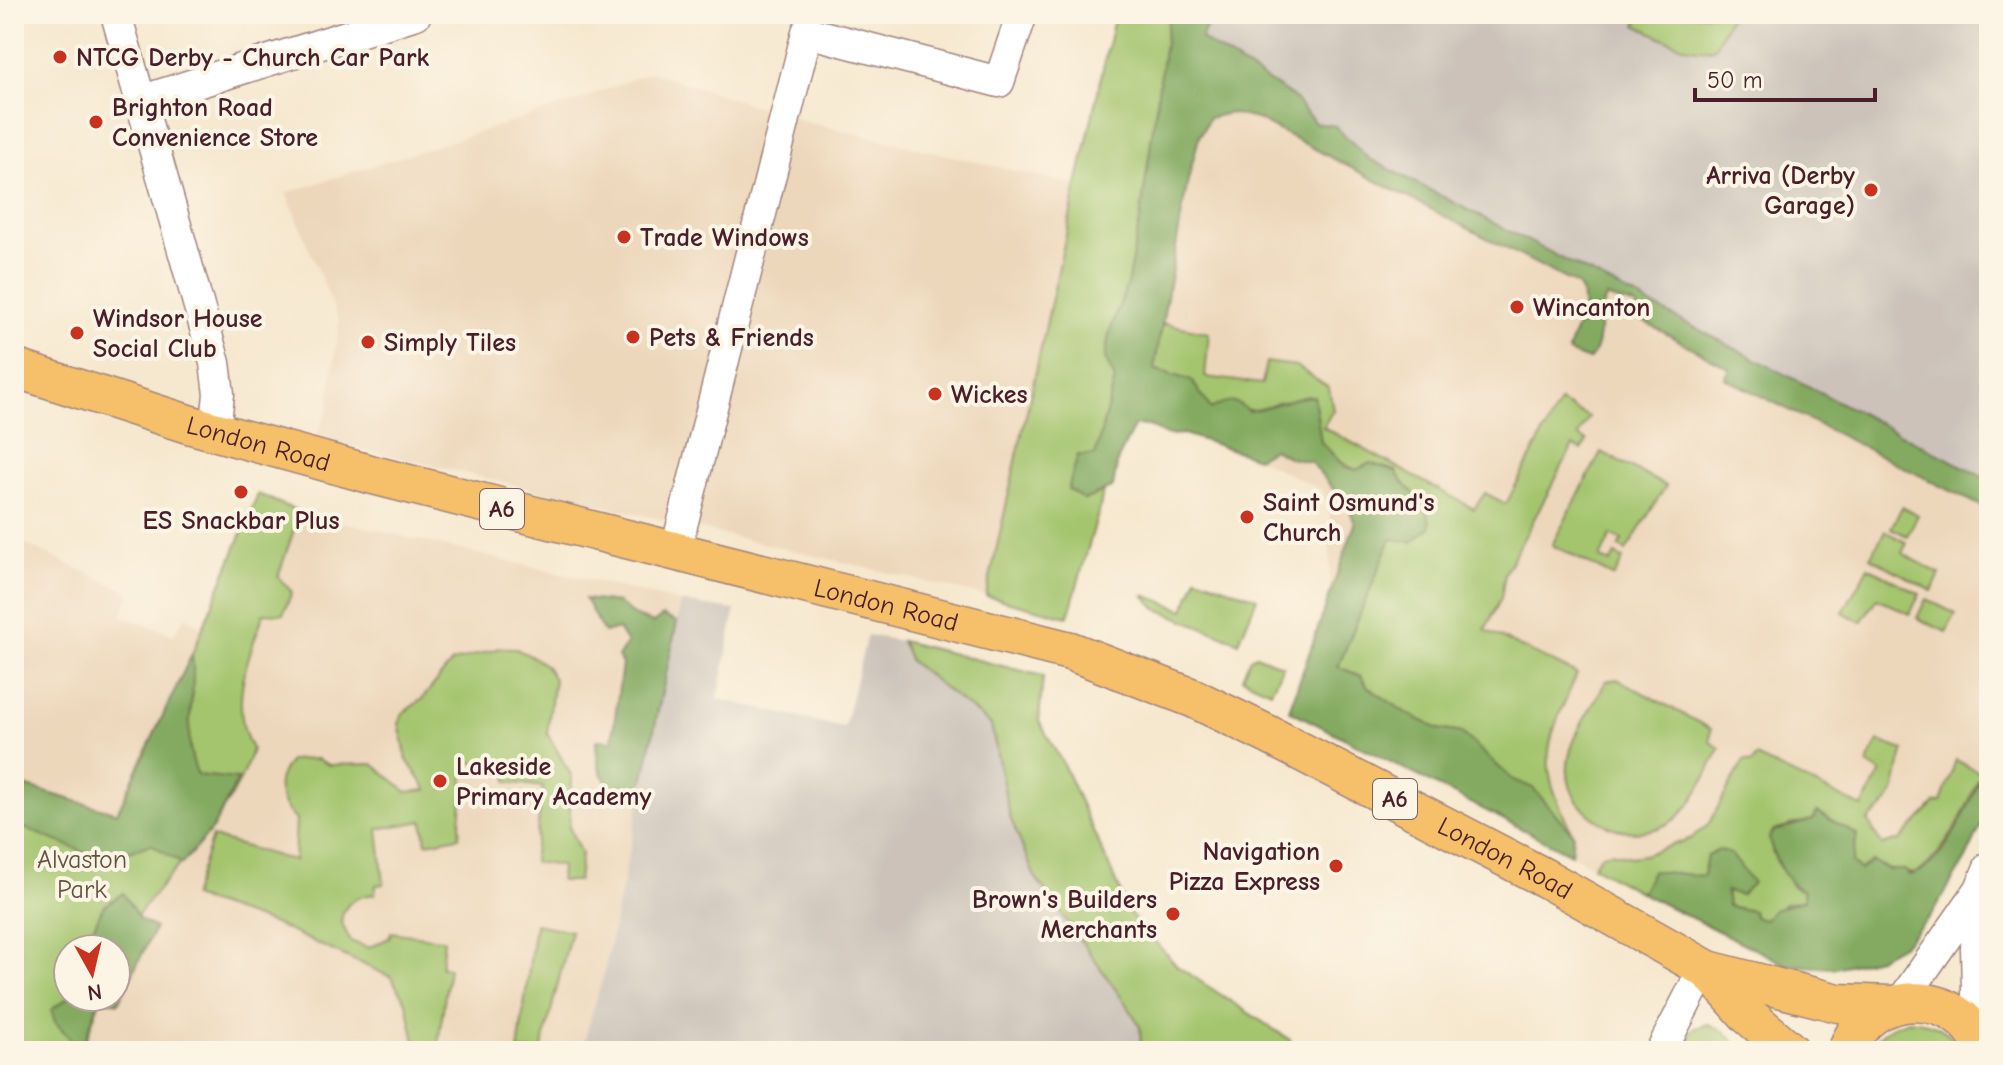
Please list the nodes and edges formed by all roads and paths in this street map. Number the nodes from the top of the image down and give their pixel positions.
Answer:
1 (116, 14) edge
2 (416, 14) edge
3 (1022, 14) edge
4 (140, 101) junction
5 (14, 368) edge
6 (215, 432) junction
7 (675, 553) junction
8 (1984, 878) edge
9 (1706, 969) junction
10 (1896, 1004) junction
11 (1983, 1044) edge
12 (1661, 1051) edge
13 (1790, 1051) edge
14 (1847, 1051) edge

1 - 4 street
2 - 4 street
3 - 7 street
4 - 6 street
5 - 6 main road, London Road / A6
6 - 7 main road, London Road / A6
7 - 9 main road, London Road / A6
8 - 10 street
8 - 11 street
9 - 10 main road, London Road / A6
9 - 12 street
9 - 13 main road, London Road / A6
10 - 11 main road, London Road
10 - 14 main road

